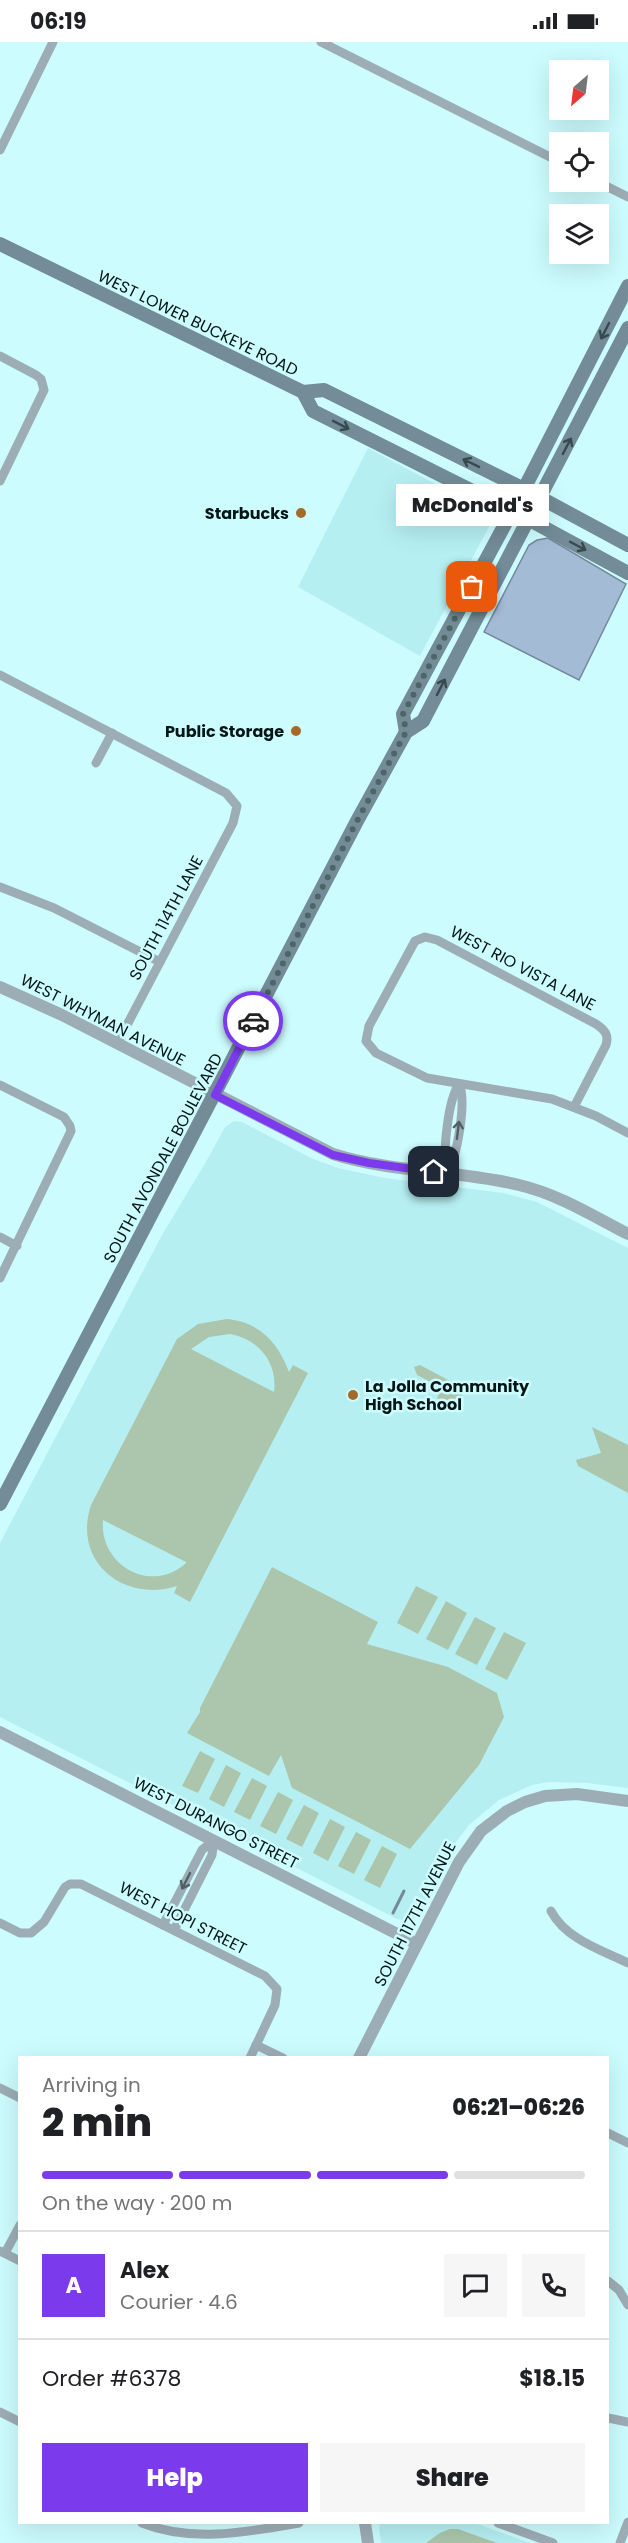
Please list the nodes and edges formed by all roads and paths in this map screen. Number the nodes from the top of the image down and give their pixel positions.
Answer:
1 (53, 42) edge
2 (321, 42) edge
3 (0, 150) edge
4 (549, 156) edge
5 (609, 188) edge
6 (628, 197) edge
7 (0, 244) edge
8 (628, 286) edge
9 (628, 328) edge
10 (0, 356) edge
11 (303, 392) junction
12 (0, 481) edge
13 (524, 489) junction
14 (540, 498) junction
15 (512, 512) junction
16 (528, 519) junction
17 (628, 545) edge
18 (628, 573) edge
19 (0, 675) edge
20 (406, 732) junction
21 (112, 733) junction
22 (96, 763) dead end
23 (0, 886) edge
24 (160, 962) junction
25 (0, 987) edge
26 (117, 1044) junction
27 (459, 1084) junction
28 (0, 1085) edge
29 (215, 1095) junction
30 (574, 1107) junction
31 (628, 1133) edge
32 (447, 1173) junction
33 (628, 1234) edge
34 (0, 1237) edge
35 (17, 1246) junction
36 (0, 1278) edge
37 (0, 1504) edge
38 (0, 1732) edge
39 (628, 1801) edge
40 (214, 1840) junction
41 (551, 1911) dead end
42 (0, 1923) edge
43 (163, 1925) junction
44 (174, 1930) junction
45 (417, 1944) junction
46 (628, 1963) edge
47 (256, 2045) junction
48 (251, 2056) edge
49 (279, 2056) edge
50 (360, 2056) edge
51 (0, 2088) edge
52 (18, 2097) edge
53 (609, 2134) edge
54 (628, 2143) edge
55 (18, 2228) edge
56 (2, 2252) edge
57 (18, 2260) edge
58 (609, 2282) edge
59 (628, 2306) edge
60 (0, 2412) edge
61 (609, 2418) edge
62 (18, 2421) edge
63 (628, 2422) edge
64 (628, 2522) edge
65 (145, 2524) edge
66 (294, 2524) edge
67 (365, 2524) edge
68 (501, 2524) edge
69 (368, 2543) edge
70 (553, 2543) edge
71 (621, 2543) edge

1 - 3 street
2 - 4 street
5 - 6 street
7 - 11 main road, WEST LOWER BUCKEYE ROAD
8 -> 13 main road, SOUTH AVONDALE BOULEVARD
14 -> 9 main road, SOUTH AVONDALE BOULEVARD
10 - 12 street
13 -> 11 main road
11 -> 15 main road, WEST LOWER BUCKEYE ROAD
13 - 14 main road
13 - 15 main road, SOUTH AVONDALE BOULEVARD
14 - 16 main road, SOUTH AVONDALE BOULEVARD
14 - 17 main road
15 - 16 main road, WEST LOWER BUCKEYE ROAD
15 - 20 main road, SOUTH AVONDALE BOULEVARD
16 -> 18 main road, WEST LOWER BUCKEYE ROAD
20 -> 16 main road, SOUTH AVONDALE BOULEVARD
19 - 21 street
20 - 29 main road, SOUTH AVONDALE BOULEVARD
21 - 22 street
21 - 24 street, SOUTH 114TH LANE
23 - 24 street
24 - 26 street, SOUTH 114TH LANE
25 - 26 street, WEST WHYMAN AVENUE
26 - 29 street, WEST WHYMAN AVENUE
27 - 30 street
27 - 30 street, WEST RIO VISTA LANE
27 - 32 street
28 - 35 street
29 - 32 street, WEST WHYMAN AVENUE
29 - 37 main road, SOUTH AVONDALE BOULEVARD
30 - 31 street
32 - 33 street, WEST WHYMAN AVENUE
34 - 35 street
35 - 36 street
38 - 40 street, WEST DURANGO STREET
39 - 45 street, SOUTH 117TH AVENUE
40 -> 43 street
40 - 44 street
40 - 45 street, WEST DURANGO STREET
41 - 46 street
42 - 43 street, WEST HOPI STREET
43 - 44 street, WEST HOPI STREET
44 - 47 street, WEST HOPI STREET
45 - 50 street, SOUTH 117TH AVENUE
47 - 48 street
47 - 49 street
51 - 52 street
53 - 54 street
55 - 56 street
56 - 57 street
58 - 59 street
60 - 62 street
61 - 63 street
64 - 71 street
65 - 66 street
67 - 69 street
68 - 70 street

